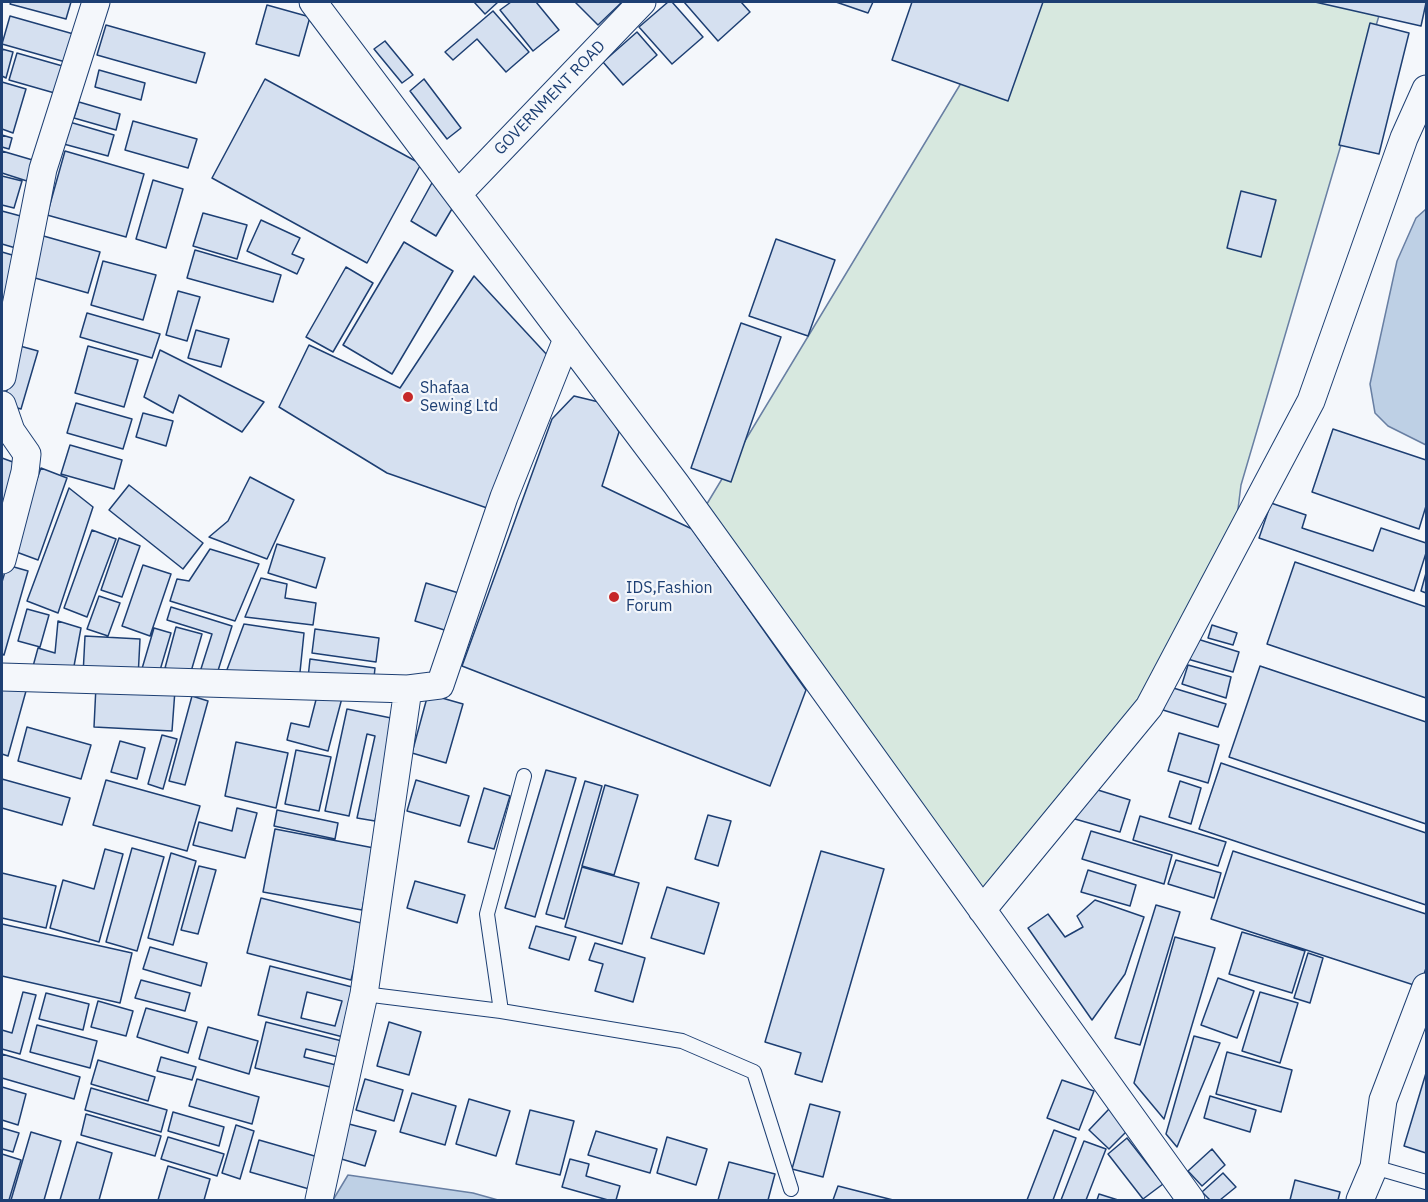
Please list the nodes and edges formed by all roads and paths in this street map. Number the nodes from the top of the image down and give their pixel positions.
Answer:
1 (96, 2) edge
2 (313, 2) edge
3 (642, 2) edge
4 (1426, 89) edge
5 (458, 194) junction
6 (567, 339) junction
7 (2, 377) edge
8 (2, 405) edge
9 (2, 560) edge
10 (2, 677) edge
11 (408, 689) junction
12 (524, 776) dead end
13 (982, 910) junction
14 (1426, 987) edge
15 (364, 994) junction
16 (501, 1011) junction
17 (1374, 1167) junction
18 (1426, 1182) edge
19 (790, 1189) dead end
20 (319, 1200) edge
21 (1191, 1200) edge
22 (1360, 1200) edge

1 - 7 street
2 - 5 street
3 - 5 street, GOVERNMENT ROAD
4 - 13 street
5 - 6 street
6 - 11 street
6 - 13 street
8 - 9 street
10 - 11 street
11 - 15 street
12 - 16 lane
13 - 21 street
14 - 17 street
15 - 16 lane
15 - 20 street
16 - 19 lane
17 - 18 lane
17 - 22 street

